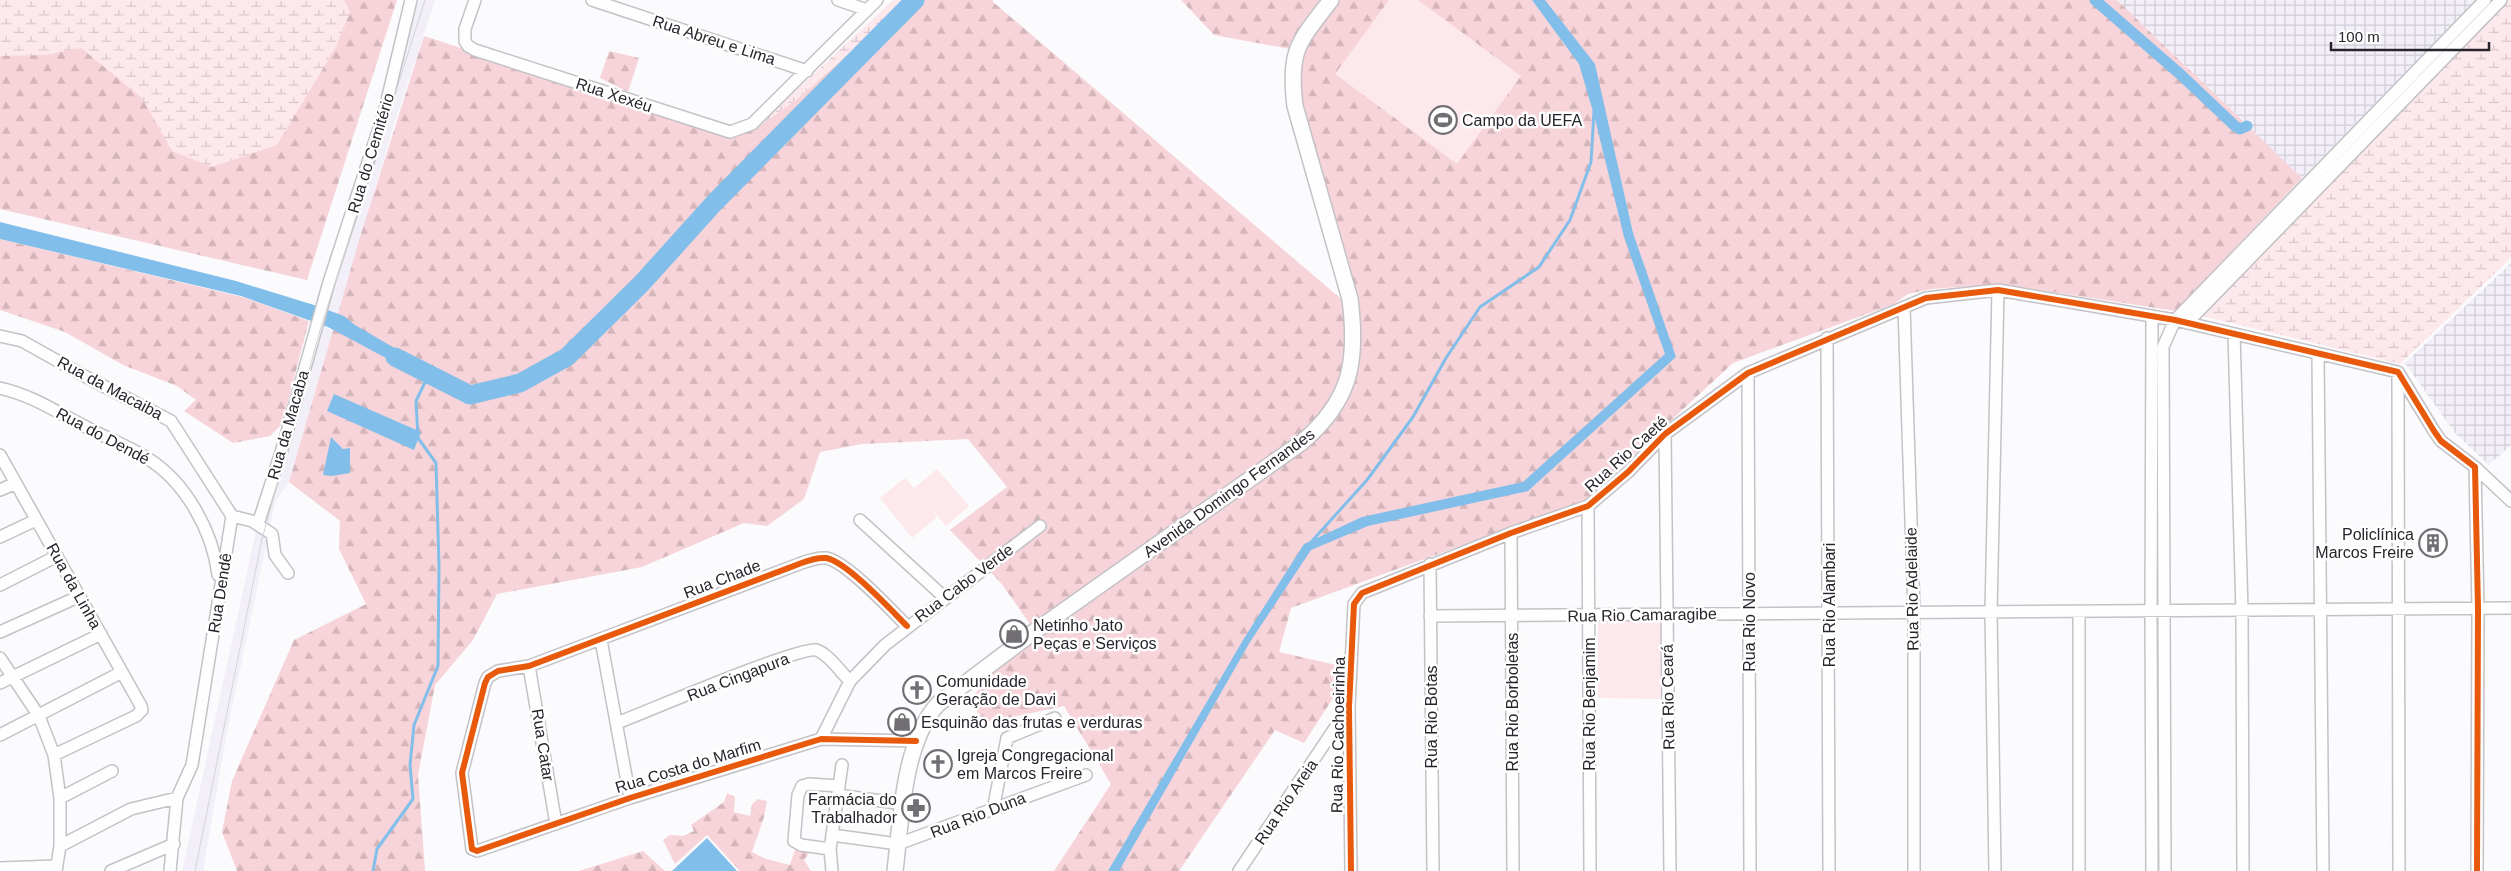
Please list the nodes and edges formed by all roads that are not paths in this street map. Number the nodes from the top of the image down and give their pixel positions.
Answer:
1 (411, 0) edge
2 (475, 0) edge
3 (592, 0) edge
4 (838, 0) edge
5 (877, 0) edge
6 (1331, 0) edge
7 (2484, 0) edge
8 (2501, 0) edge
9 (867, 10) junction
10 (807, 71) junction
11 (1998, 290) junction
12 (1904, 307) junction
13 (2152, 318) junction
14 (2174, 320) junction
15 (2187, 323) junction
16 (316, 324) joint
17 (2234, 334) junction
18 (0, 336) edge
19 (1827, 338) junction
20 (2318, 354) junction
21 (1748, 372) junction
22 (2398, 372) junction
23 (0, 388) edge
24 (1665, 434) junction
25 (0, 455) edge
26 (2475, 468) junction
27 (16, 483) junction
28 (0, 490) edge
29 (2511, 501) edge
30 (1588, 506) junction
31 (232, 516) junction
32 (36, 520) junction
33 (860, 520) dead end
34 (258, 524) junction
35 (1040, 526) dead end
36 (1511, 533) junction
37 (0, 538) edge
38 (57, 556) junction
39 (1430, 564) junction
40 (288, 573) dead end
41 (0, 585) edge
42 (220, 589) junction
43 (80, 596) junction
44 (944, 597) junction
45 (1356, 599) joint
46 (2478, 608) junction
47 (2511, 608) edge
48 (2320, 609) junction
49 (2399, 609) junction
50 (2242, 610) junction
51 (2079, 611) junction
52 (2150, 611) junction
53 (2163, 611) junction
54 (1914, 612) junction
55 (1992, 612) junction
56 (1829, 613) junction
57 (1667, 614) junction
58 (1749, 614) junction
59 (1589, 615) junction
60 (1430, 616) junction
61 (1512, 616) junction
62 (906, 626) junction
63 (0, 632) edge
64 (101, 634) junction
65 (601, 640) junction
66 (0, 658) edge
67 (530, 666) junction
68 (122, 672) junction
69 (13, 676) junction
70 (850, 681) junction
71 (0, 683) edge
72 (1349, 707) junction
73 (39, 716) junction
74 (1055, 718) dead end
75 (617, 724) junction
76 (0, 735) edge
77 (821, 739) junction
78 (916, 742) junction
79 (54, 755) junction
80 (842, 765) dead end
81 (112, 771) dead end
82 (1086, 775) dead end
83 (838, 791) junction
84 (60, 798) junction
85 (177, 798) junction
86 (630, 798) junction
87 (904, 804) junction
88 (993, 810) junction
89 (556, 824) junction
90 (832, 835) junction
91 (174, 844) junction
92 (898, 844) junction
93 (60, 846) junction
94 (830, 849) junction
95 (474, 852) joint
96 (0, 868) edge
97 (57, 869) edge
98 (111, 871) edge
99 (170, 871) edge
100 (832, 871) edge
101 (895, 871) edge
102 (1239, 871) edge
103 (1351, 871) edge
104 (1432, 871) edge
105 (1513, 871) edge
106 (1590, 871) edge
107 (1670, 871) edge
108 (1750, 871) edge
109 (1829, 871) edge
110 (1914, 871) edge
111 (1995, 871) edge
112 (2079, 871) edge
113 (2152, 871) edge
114 (2165, 871) edge
115 (2243, 871) edge
116 (2323, 871) edge
117 (2399, 871) edge
118 (2477, 871) edge

1 - 16 street, Rua do Cemitério
2 - 10 street, Rua Xexéu
3 - 10 street, Rua Abreu e Lima
4 - 9 street
5 - 9 street
6 - 78 main road, Avenida Domingo Fernandes
7 - 14 street
8 - 15 street
9 - 10 street
11 - 12 street, Rua Rio Caeté
11 - 13 street, Rua Rio Caeté
11 - 55 street
12 - 19 street, Rua Rio Caeté
12 - 54 street, Rua Rio Adelaide
13 - 14 street, Rua Rio Caeté
13 - 52 street
14 - 15 street, Rua Rio Caeté
14 - 53 street
15 - 17 street, Rua Rio Caeté
16 - 34 street, Rua da Macaba
17 - 20 street, Rua Rio Caeté
17 - 50 street
18 - 31 street, Rua da Macaiba
19 - 21 street, Rua Rio Caeté
19 - 56 street, Rua Rio Alambari
20 - 22 street, Rua Rio Caeté
20 - 48 street
21 - 24 street, Rua Rio Caeté
21 - 58 street, Rua Rio Novo
22 - 26 street
22 - 49 street
23 - 42 street, Rua do Dendé
24 - 30 street, Rua Rio Caeté
24 - 57 street, Rua Rio Ceará
25 - 27 street, Rua da Linha
26 - 29 street
26 - 46 street
27 - 28 street
27 - 32 street, Rua da Linha
30 - 36 street, Rua Rio Caeté
30 - 59 street, Rua Rio Benjamim
31 - 34 street
31 - 42 street, Rua Dendê
32 - 37 street
32 - 38 street, Rua da Linha
33 - 44 street
34 - 40 street
35 - 44 street, Rua Cabo Verde
36 - 39 street, Rua Rio Caeté
36 - 61 street, Rua Rio Borboletas
38 - 41 street
38 - 43 street, Rua da Linha
39 - 45 street, Rua Rio Caeté
39 - 60 street, Rua Rio Botas
42 - 85 street, Rua Dendê
43 - 63 street
43 - 64 street, Rua da Linha
44 - 62 street, Rua Cabo Verde
45 - 72 street, Rua Rio Cachoeirinha
46 - 47 street, Rua Rio Camaragibe
46 - 49 street, Rua Rio Camaragibe
46 - 118 street
48 - 49 street, Rua Rio Camaragibe
48 - 50 street, Rua Rio Camaragibe
48 - 116 street
49 - 117 street
50 - 53 street, Rua Rio Camaragibe
50 - 115 street
51 - 52 street, Rua Rio Camaragibe
51 - 55 street, Rua Rio Camaragibe
51 - 112 street
52 - 53 street, Rua Rio Camaragibe
52 - 113 street
53 - 114 street
54 - 55 street, Rua Rio Camaragibe
54 - 56 street, Rua Rio Camaragibe
54 - 110 street, Rua Rio Adelaide
55 - 111 street
56 - 58 street, Rua Rio Camaragibe
56 - 109 street, Rua Rio Alambari
57 - 58 street, Rua Rio Camaragibe
57 - 59 street, Rua Rio Camaragibe
57 - 107 street, Rua Rio Ceará
58 - 108 street, Rua Rio Novo
59 - 61 street, Rua Rio Camaragibe
59 - 106 street, Rua Rio Benjamim
60 - 61 street, Rua Rio Camaragibe
60 - 104 street, Rua Rio Botas
61 - 105 street, Rua Rio Borboletas
62 - 65 street, Rua Chade
62 - 70 street, Rua Cabo Verde
64 - 68 street, Rua da Linha
64 - 69 street
65 - 67 street, Rua Chade
65 - 75 street
66 - 69 street
67 - 89 street, Rua Catar
67 - 95 street, Rua Chade
68 - 73 street
68 - 79 street, Rua da Linha
69 - 71 street
69 - 73 street
70 - 75 street, Rua Cingapura
70 - 77 street, Rua Cabo Verde
72 - 102 street, Rua Rio Areia
72 - 103 street, Rua Rio Cachoeirinha
73 - 76 street
73 - 79 street
74 - 88 street
75 - 86 street
77 - 78 street, Rua Costa do Marfim
77 - 86 street, Rua Costa do Marfim
78 - 87 main road, Avenida Domingo Fernandes
79 - 84 street
80 - 83 street
81 - 84 street
82 - 88 street, Rua Rio Duna
83 - 87 street
83 - 90 street
83 - 94 street
84 - 93 street
85 - 91 street
85 - 93 street
86 - 89 street, Rua Costa do Marfim
87 - 92 main road, Avenida Domingo Fernandes
88 - 92 street, Rua Rio Duna
89 - 95 street, Rua Costa do Marfim
90 - 92 street
90 - 94 street
91 - 98 street
91 - 99 street
92 - 101 main road, Avenida Domingo Fernandes
93 - 97 street
94 - 100 street
96 - 97 street

